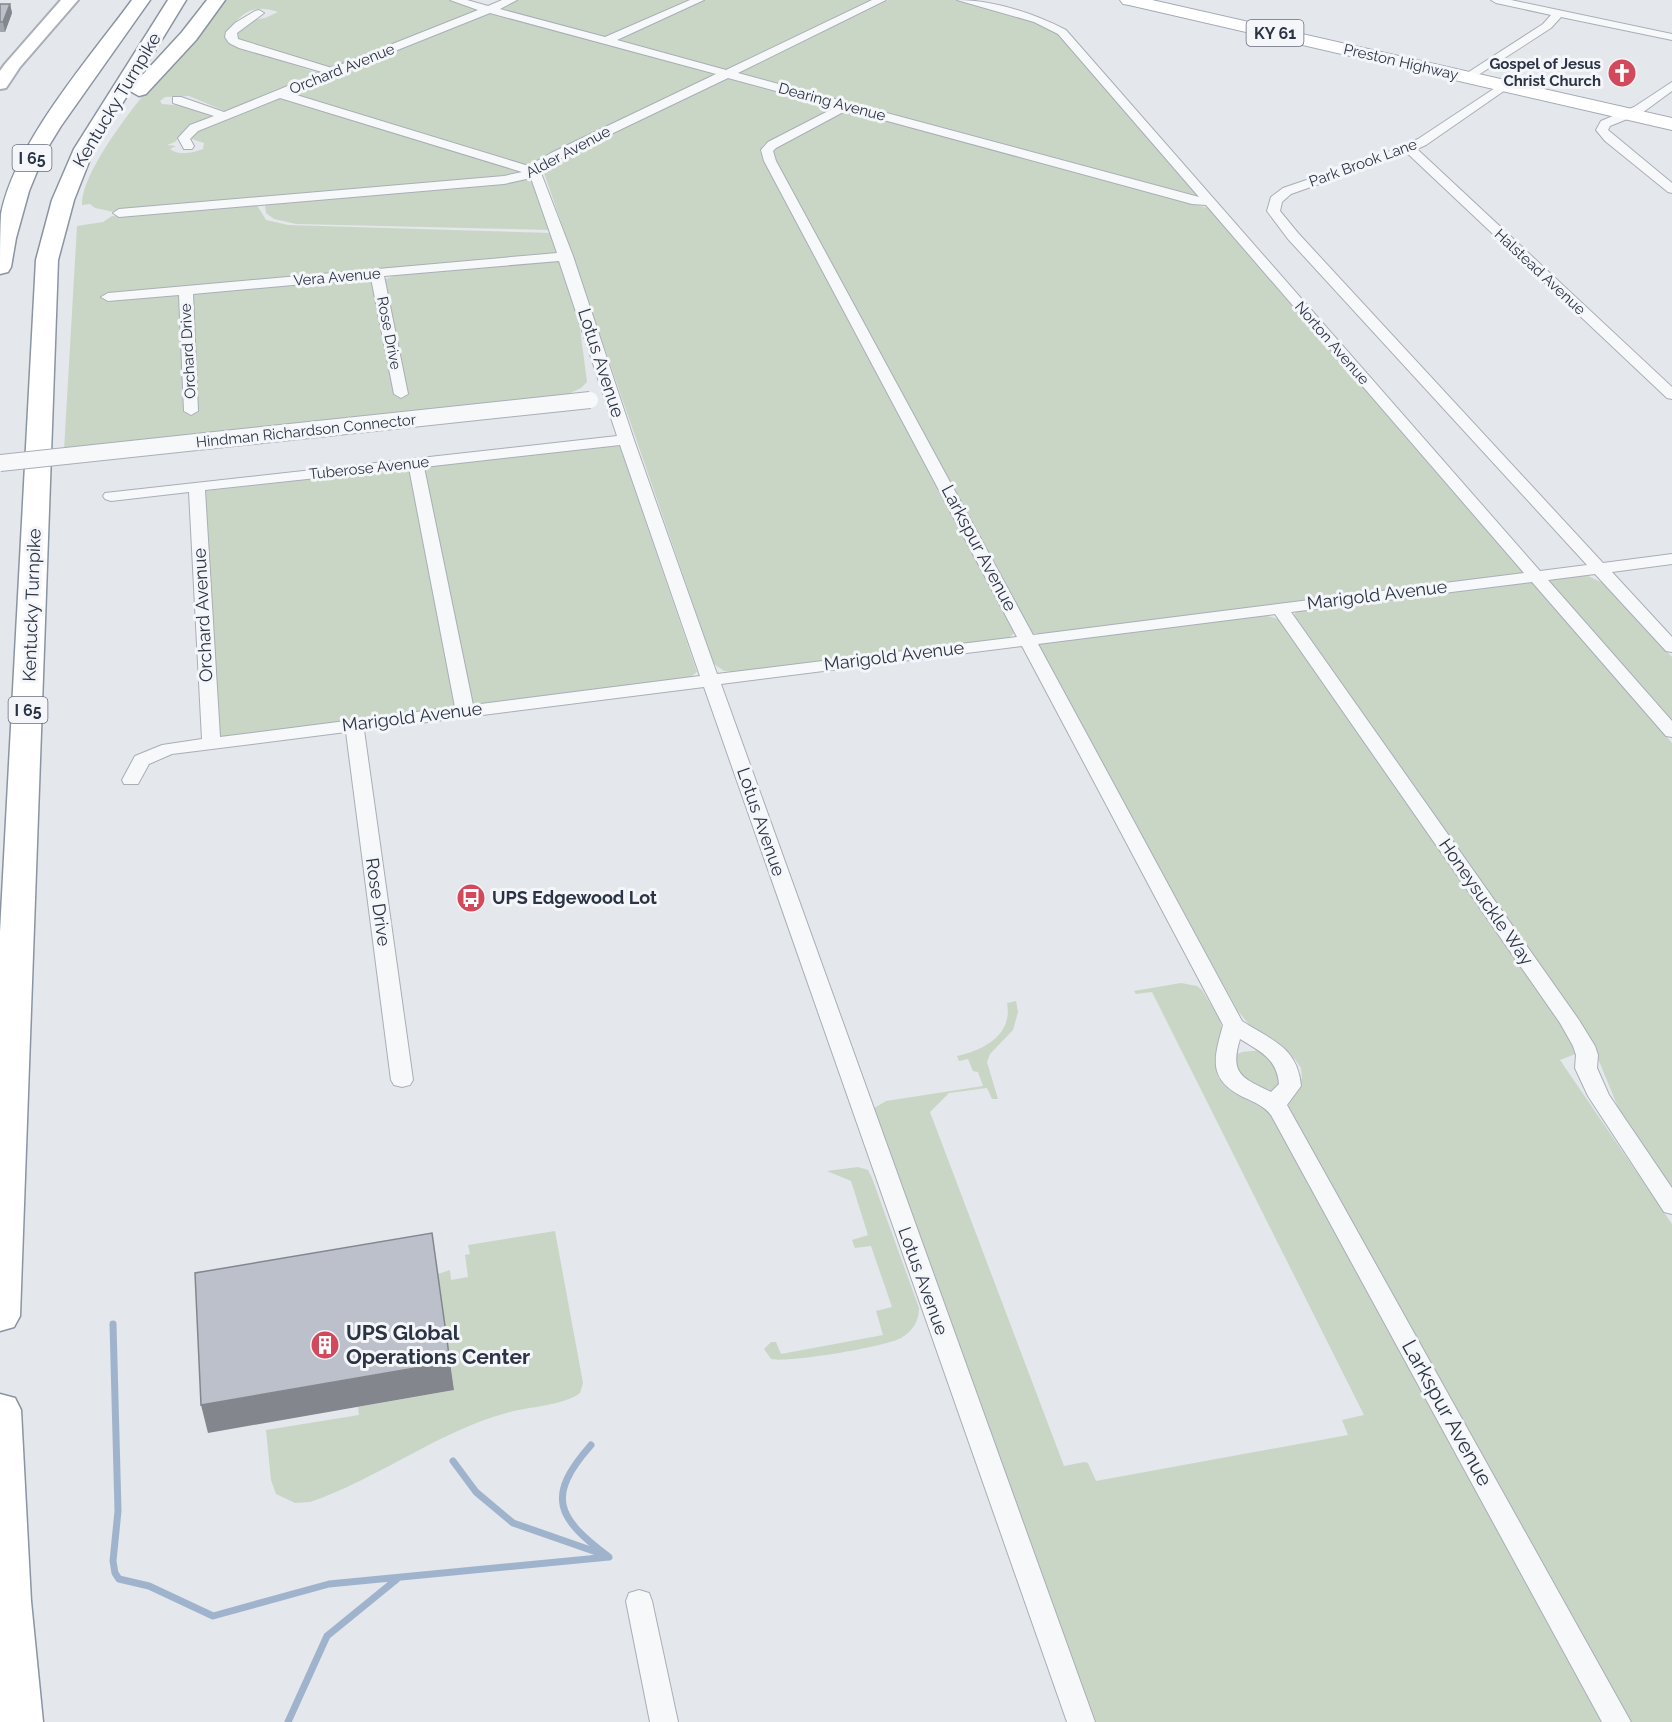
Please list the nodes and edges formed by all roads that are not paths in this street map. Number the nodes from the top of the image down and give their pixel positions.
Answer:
1 (70, 0) edge
2 (141, 0) edge
3 (177, 0) edge
4 (216, 0) edge
5 (455, 0) edge
6 (512, 0) edge
7 (699, 0) edge
8 (881, 0) edge
9 (963, 0) edge
10 (1129, 0) edge
11 (1496, 0) edge
12 (1559, 0) edge
13 (489, 9) junction
14 (1541, 9) junction
15 (111, 10) dead end
16 (259, 13) dead end
17 (1558, 14) junction
18 (1672, 37) edge
19 (606, 41) junction
20 (96, 64) junction
21 (333, 72) junction
22 (727, 74) junction
23 (1468, 77) junction
24 (0, 84) edge
25 (1672, 85) edge
26 (1505, 86) junction
27 (280, 94) junction
28 (177, 100) dead end
29 (846, 106) junction
30 (1627, 114) junction
31 (105, 116) junction
32 (226, 116) junction
33 (1672, 124) edge
34 (188, 146) dead end
35 (1409, 148) junction
36 (535, 173) junction
37 (1672, 189) edge
38 (1209, 201) junction
39 (119, 213) dead end
40 (566, 256) junction
41 (0, 267) edge
42 (377, 273) junction
43 (186, 291) junction
44 (108, 297) dead end
45 (401, 394) dead end
46 (1672, 395) edge
47 (612, 398) junction
48 (191, 411) dead end
49 (626, 440) junction
50 (0, 463) edge
51 (416, 463) junction
52 (197, 487) junction
53 (111, 496) dead end
54 (1672, 559) edge
55 (1599, 568) junction
56 (1535, 575) junction
57 (1279, 608) junction
58 (1028, 639) junction
59 (1672, 647) edge
60 (711, 679) junction
61 (465, 710) junction
62 (354, 724) junction
63 (1672, 732) edge
64 (211, 743) junction
65 (131, 780) dead end
66 (1234, 1025) junction
67 (402, 1080) dead end
68 (1276, 1106) junction
69 (1672, 1206) edge
70 (0, 1316) edge
71 (0, 1410) edge
72 (639, 1601) dead end
73 (19, 1722) edge
74 (664, 1722) edge
75 (1081, 1722) edge
76 (1617, 1722) edge

1 - 24 main road
2 - 20 highway, I 65
3 - 31 highway, Kentucky Turnpike / I 65
4 - 31 highway
5 - 13 street, Dearing Avenue
6 - 13 street, Orchard Avenue
7 - 19 street
8 - 22 street, Alder Avenue
9 - 38 street, Norton Avenue
10 - 23 main road, Preston Highway / KY 61
11 - 14 street
12 - 14 street
13 - 19 street, Dearing Avenue
13 - 21 street, Orchard Avenue
14 - 17 street
15 - 20 highway
16 - 21 street
17 - 18 street
17 - 23 street
19 - 22 street, Dearing Avenue
20 - 41 highway, I 65
21 - 27 street, Orchard Avenue
22 - 29 street, Dearing Avenue
22 - 36 street, Alder Avenue
23 - 26 main road, Preston Highway / KY 61
25 - 30 street
26 - 30 main road, Preston Highway / KY 61
26 - 35 street, Park Brook Lane
27 - 32 street, Orchard Avenue
27 - 36 street
28 - 32 street
29 - 38 street, Dearing Avenue
29 - 58 street, Larkspur Avenue
30 - 33 main road, Preston Highway / KY 61
30 - 37 street
31 - 70 highway, Kentucky Turnpike / I 65
32 - 34 street, Orchard Avenue
35 - 46 street, Halstead Avenue
35 - 55 street, Park Brook Lane
36 - 39 street, Alder Avenue
36 - 40 street, Lotus Avenue
38 - 56 street, Norton Avenue
40 - 42 street, Vera Avenue
40 - 47 street, Lotus Avenue
42 - 43 street, Vera Avenue
42 - 45 street, Rose Drive
43 - 44 street, Vera Avenue
43 - 48 street, Orchard Drive
47 - 49 street, Lotus Avenue
47 - 50 street, Hindman Richardson Connector, bridge
49 - 51 street, Tuberose Avenue
49 - 60 street, Lotus Avenue
51 - 52 street, Tuberose Avenue
51 - 61 street
52 - 53 street, Tuberose Avenue
52 - 64 street, Orchard Avenue
54 - 55 street, Marigold Avenue
55 - 56 street, Marigold Avenue
55 - 59 street
56 - 57 street, Marigold Avenue
56 - 63 street, Norton Avenue
57 - 58 street, Marigold Avenue
57 - 69 street, Honeysuckle Way
58 - 60 street, Marigold Avenue
58 - 66 street, Larkspur Avenue
60 - 61 street, Marigold Avenue
60 - 75 street, Lotus Avenue
61 - 62 street, Marigold Avenue
62 - 64 street, Marigold Avenue
62 - 67 street, Rose Drive
64 - 65 street, Marigold Avenue
66 - 68 street
66 - 68 street, Larkspur Avenue
68 - 76 street, Larkspur Avenue
71 - 73 highway
72 - 74 street

